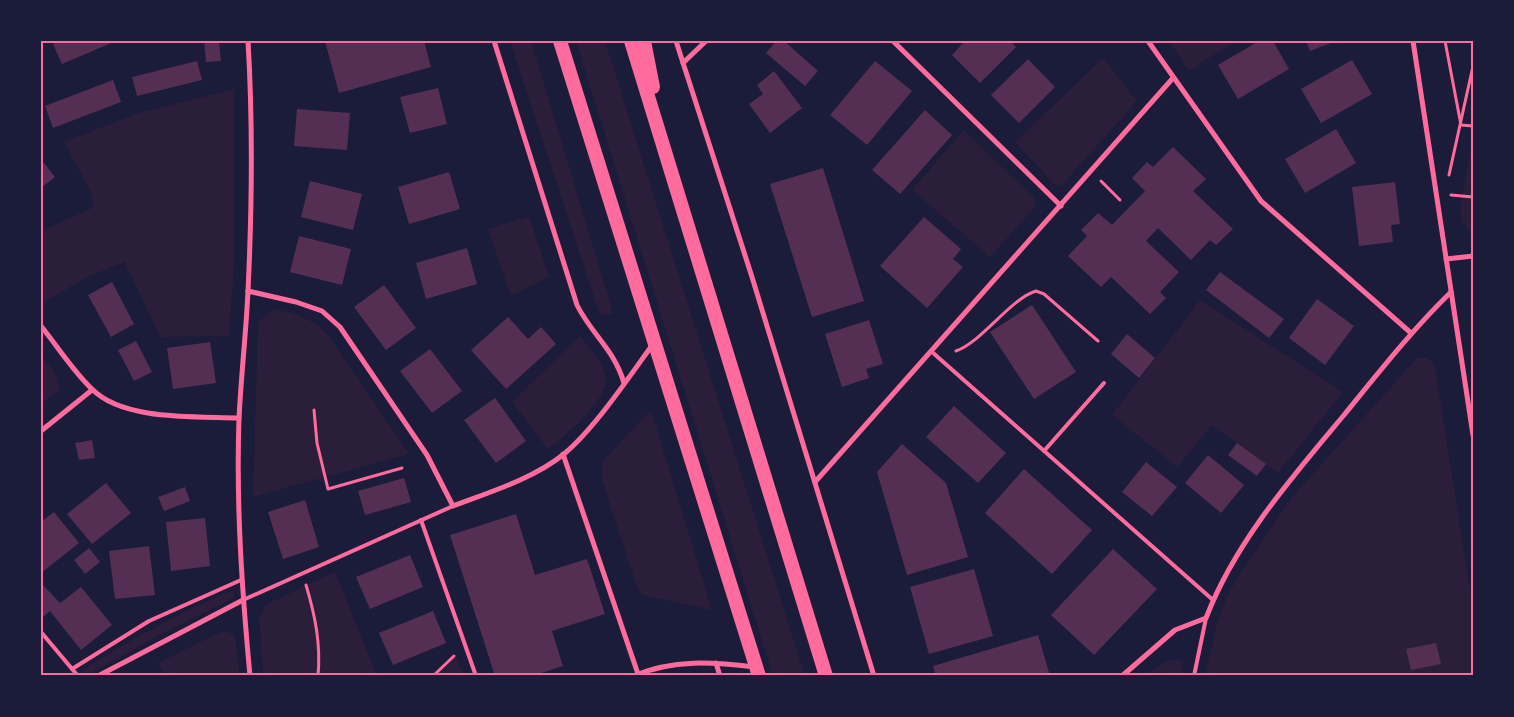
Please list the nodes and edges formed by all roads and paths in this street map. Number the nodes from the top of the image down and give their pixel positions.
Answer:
1 (248, 41) edge
2 (494, 41) edge
3 (560, 41) edge
4 (631, 41) edge
5 (644, 41) edge
6 (676, 41) edge
7 (706, 41) edge
8 (893, 41) edge
9 (1148, 41) edge
10 (1413, 41) edge
11 (1445, 41) edge
12 (683, 63) junction
13 (1473, 66) edge
14 (1173, 78) junction
15 (1461, 125) junction
16 (1473, 126) edge
17 (667, 154) junction
18 (1091, 172) junction
19 (1448, 184) dead end
20 (1473, 197) edge
21 (1120, 200) dead end
22 (1061, 206) junction
23 (1441, 224) junction
24 (1473, 256) edge
25 (1446, 259) junction
26 (248, 291) junction
27 (1451, 292) junction
28 (41, 326) edge
29 (1411, 334) junction
30 (654, 341) junction
31 (1098, 341) dead end
32 (956, 351) dead end
33 (932, 352) junction
34 (624, 383) junction
35 (1104, 383) dead end
36 (92, 390) junction
37 (314, 410) dead end
38 (239, 418) junction
39 (41, 431) edge
40 (1473, 435) edge
41 (1044, 451) junction
42 (563, 454) junction
43 (402, 468) dead end
44 (815, 482) junction
45 (453, 506) junction
46 (421, 520) junction
47 (303, 572) junction
48 (241, 580) junction
49 (243, 600) junction
50 (1213, 600) junction
51 (1206, 618) junction
52 (41, 632) edge
53 (465, 646) junction
54 (716, 662) junction
55 (72, 669) junction
56 (757, 672) edge
57 (635, 675) edge
58 (78, 676) edge
59 (98, 676) edge
60 (250, 676) edge
61 (318, 676) edge
62 (433, 676) edge
63 (476, 676) edge
64 (720, 676) edge
65 (826, 676) edge
66 (874, 676) edge
67 (1122, 676) edge
68 (1194, 676) edge

1 - 26 street
2 - 34 street
3 - 30 highway
4 - 17 highway
5 - 17 highway
6 - 12 street
7 - 12 street
8 - 22 street
9 - 14 street
10 - 23 street
11 - 15 path
12 - 44 street
13 - 15 path
14 - 18 street
14 - 29 street
15 - 16 path
15 - 19 path
17 - 65 highway
18 - 21 path
18 - 22 street
20 - 23 path
22 - 33 street
23 - 25 street
24 - 25 street
25 - 27 street
26 - 38 street
26 - 45 street
27 - 29 street
27 - 40 street
28 - 36 street
29 - 50 street
30 - 34 street
30 - 56 highway
31 - 32 path
33 - 41 lane
33 - 44 street
34 - 42 street
35 - 41 lane
36 - 38 street
36 - 39 street
37 - 43 path
38 - 48 street
41 - 50 lane
42 - 45 street
42 - 57 street
44 - 66 street
45 - 46 lane
46 - 47 lane
46 - 53 lane
47 - 49 lane
47 - 61 path
48 - 49 street
48 - 55 lane
49 - 59 street
49 - 60 street
50 - 51 street
51 - 67 street
51 - 68 lane
52 - 55 lane
53 - 62 path
53 - 63 lane
54 - 56 street
54 - 57 street
54 - 64 street
55 - 58 lane

